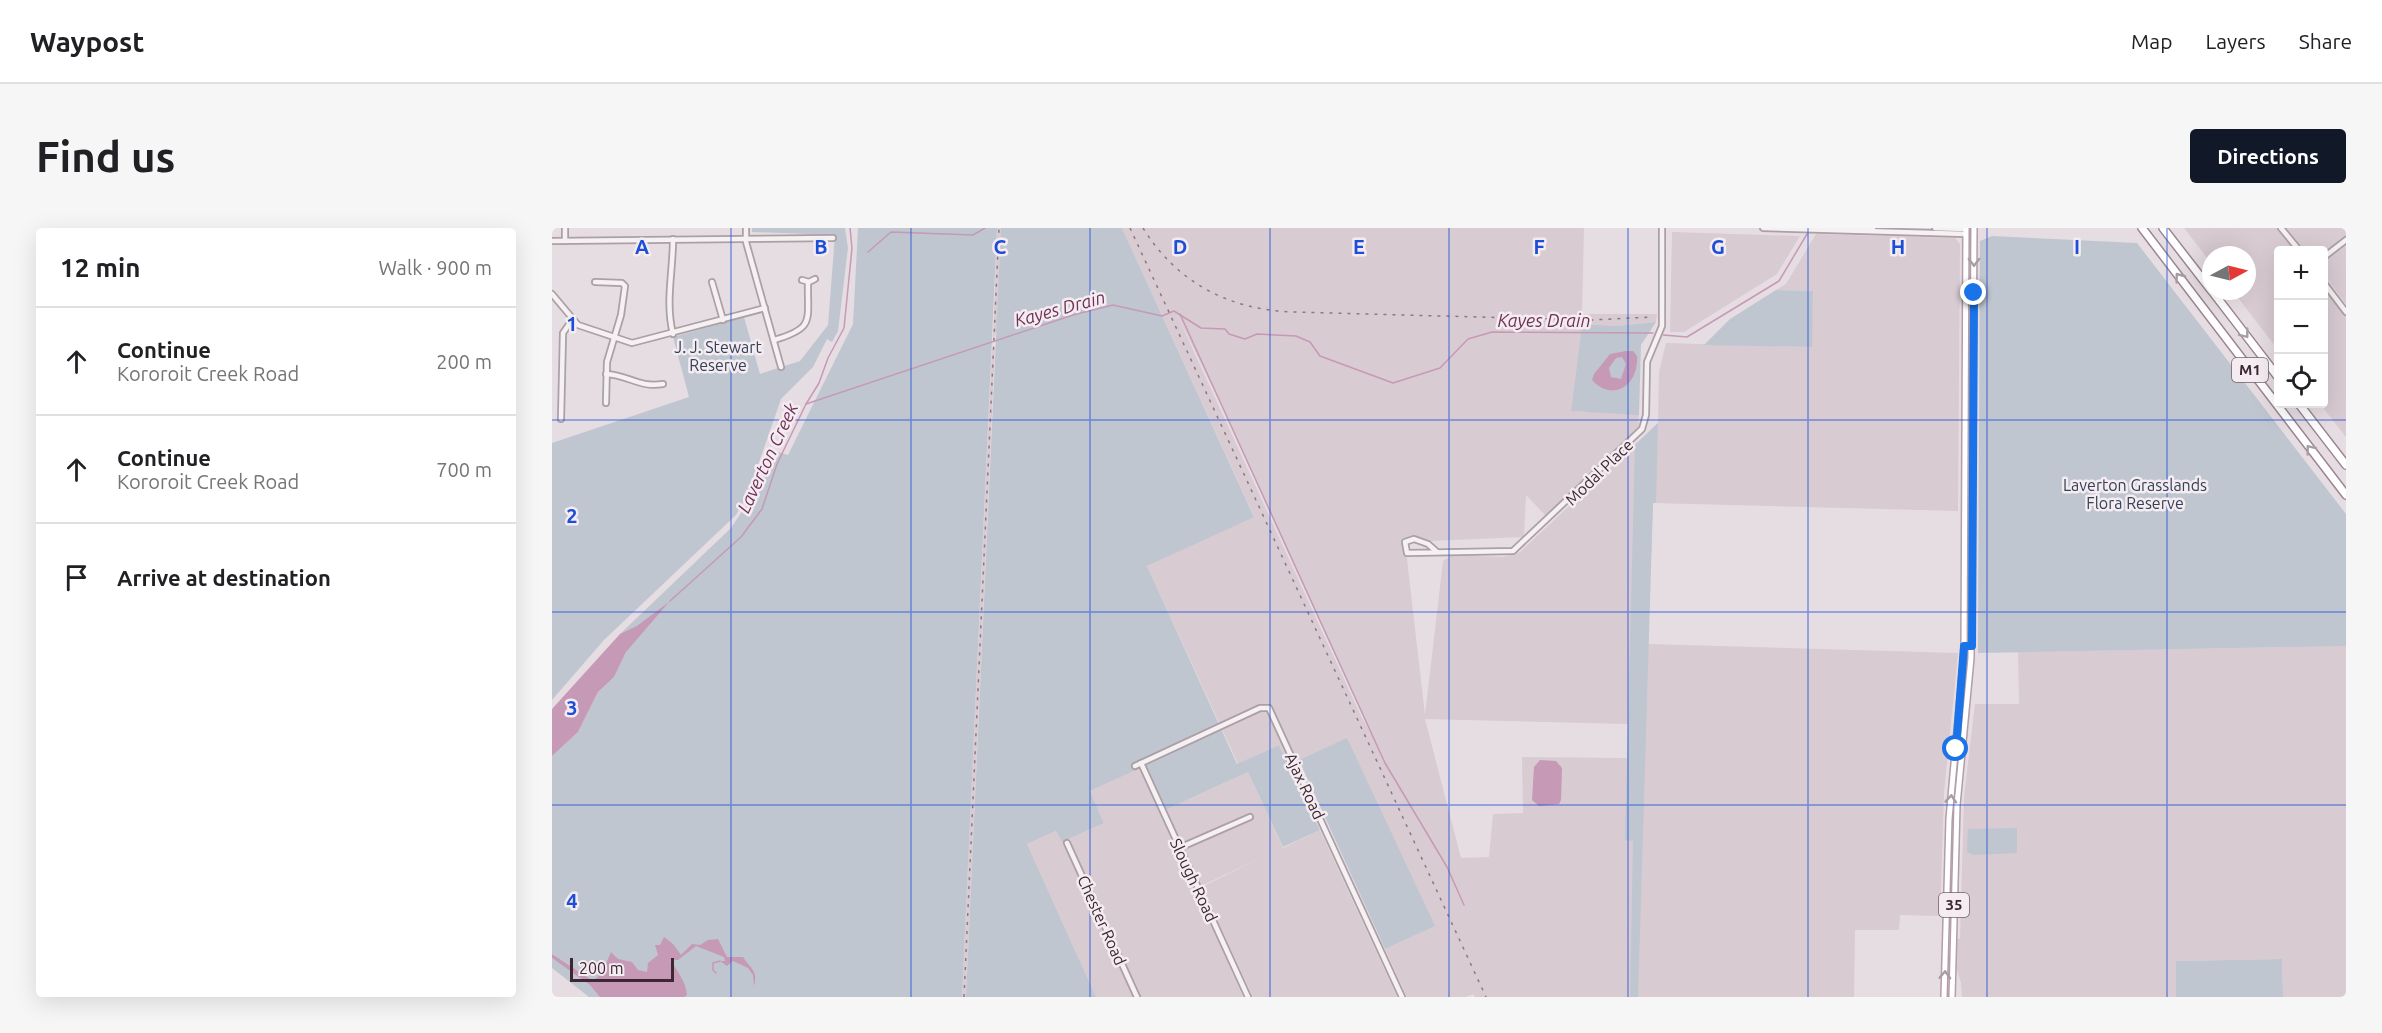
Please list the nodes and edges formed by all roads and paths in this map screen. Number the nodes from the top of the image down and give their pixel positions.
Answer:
1 (565, 228) edge
2 (1662, 228) edge
3 (1763, 228) edge
4 (1832, 228) edge
5 (1935, 228) edge
6 (2136, 228) edge
7 (2142, 228) edge
8 (2163, 228) edge
9 (2281, 228) edge
10 (1793, 229) edge
11 (1871, 230) edge
12 (1966, 230) edge
13 (1974, 230) edge
14 (1942, 231) edge
15 (747, 238) junction
16 (833, 238) dead end
17 (673, 239) junction
18 (2346, 240) edge
19 (552, 241) edge
20 (565, 241) junction
21 (2154, 245) junction
22 (2296, 246) edge
23 (2328, 254) edge
24 (815, 279) dead end
25 (2202, 279) edge
26 (802, 280) dead end
27 (595, 282) dead end
28 (712, 282) dead end
29 (808, 282) junction
30 (2328, 288) edge
31 (552, 294) edge
32 (2218, 300) edge
33 (765, 308) junction
34 (2346, 312) edge
35 (572, 320) junction
36 (723, 320) junction
37 (673, 334) junction
38 (614, 339) junction
39 (774, 340) junction
40 (1966, 348) junction
41 (1973, 348) junction
42 (782, 367) dead end
43 (2274, 372) edge
44 (606, 374) junction
45 (663, 384) dead end
46 (606, 403) dead end
47 (2302, 408) edge
48 (561, 419) dead end
49 (1965, 426) junction
50 (1973, 427) junction
51 (2346, 465) edge
52 (2346, 495) edge
53 (1437, 552) junction
54 (1407, 553) junction
55 (1407, 559) dead end
56 (1964, 646) junction
57 (1972, 646) junction
58 (1141, 763) junction
59 (1135, 766) dead end
60 (1250, 817) dead end
61 (1067, 843) dead end
62 (1179, 848) junction
63 (1948, 857) junction
64 (1956, 857) junction
65 (1945, 953) junction
66 (1953, 954) junction
67 (1137, 997) edge
68 (1248, 997) edge
69 (1402, 997) edge
70 (1944, 997) edge
71 (1952, 997) edge

1 - 20 street
2 - 53 street, Modal Place
3 - 10 street
4 - 11 street
5 - 14 street
6 - 21 highway
7 - 21 highway, M1
8 - 25 highway, M1
9 - 22 street
10 - 11 street
11 - 14 street
12 - 13 main road
12 - 14 street
12 - 40 main road, 35
13 -> 41 main road, 35
15 - 16 street
15 - 17 street
15 - 33 street
17 - 20 street
17 - 37 street
18 - 23 street
19 - 20 street
52 -> 21 highway, M1
24 - 29 street
26 - 29 street
27 - 38 street
28 - 36 street
29 - 39 street
30 - 34 street
31 - 35 street
32 -> 43 highway, M1
33 - 36 street
33 - 39 street
35 - 38 street
35 - 48 street
36 - 37 street
37 - 38 street
38 - 44 street
39 - 42 street
40 - 41 main road
40 - 49 main road, 35
41 - 50 main road, 35
44 - 45 street
44 - 46 street
47 - 51 highway
49 - 50 main road
49 - 56 main road, 35
50 - 57 main road, 35
53 - 54 street, Modal Place
53 - 54 street, Modal Place
54 - 55 street
56 - 57 main road
63 -> 56 main road, 35
57 - 64 main road, 35
58 - 59 street, Ajax Road
58 - 62 street, Slough Road
58 - 69 street, Ajax Road
60 - 62 street
61 - 67 street, Chester Road
62 - 68 street, Slough Road
63 - 64 main road
63 - 65 main road, 35
64 - 66 main road, 35
65 - 66 main road
70 -> 65 main road, 35
66 - 71 main road, 35

